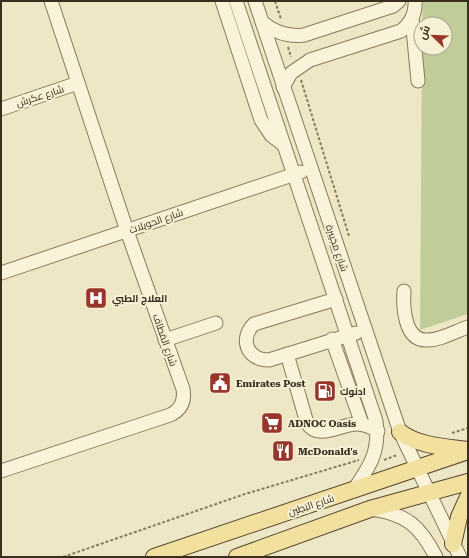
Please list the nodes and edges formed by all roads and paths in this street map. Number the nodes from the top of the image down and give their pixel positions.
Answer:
1 (51, 1) edge
2 (222, 1) edge
3 (236, 1) edge
4 (255, 1) edge
5 (275, 1) edge
6 (415, 1) edge
7 (396, 4) edge
8 (262, 22) junction
9 (409, 23) junction
10 (284, 29) junction
11 (297, 68) junction
12 (418, 81) dead end
13 (78, 83) junction
14 (283, 87) junction
15 (1, 108) edge
16 (284, 145) junction
17 (310, 169) junction
18 (294, 174) junction
19 (127, 231) junction
20 (349, 238) dead end
21 (1, 273) edge
22 (404, 291) dead end
23 (336, 299) junction
24 (216, 323) dead end
25 (468, 327) edge
26 (348, 334) junction
27 (367, 336) junction
28 (332, 339) junction
29 (165, 340) junction
30 (287, 354) junction
31 (362, 424) junction
32 (468, 428) edge
33 (378, 431) junction
34 (400, 432) junction
35 (456, 432) dead end
36 (468, 451) edge
37 (400, 454) dead end
38 (353, 461) dead end
39 (379, 461) dead end
40 (417, 469) junction
41 (1, 471) edge
42 (468, 482) edge
43 (353, 491) junction
44 (428, 492) junction
45 (468, 498) edge
46 (370, 509) junction
47 (456, 549) edge
48 (260, 553) edge
49 (435, 556) edge
50 (64, 557) edge
51 (154, 557) edge
52 (237, 557) edge

1 - 13 street, شارع المَطاف
2 - 16 street
3 - 16 street, شارع مجَيبرة
4 - 8 street, شارع مجَيبرة
5 - 10 path
6 - 9 street
7 - 9 street
7 - 10 street
8 - 10 street
8 - 14 street, شارع مجَيبرة
9 - 11 street
9 - 12 street
10 - 11 path
11 - 14 street
11 - 20 path
13 - 15 street, شارع عكرش
13 - 19 street, شارع المَطاف
14 - 17 street, شارع مجَيبرة
16 - 18 street, شارع مجَيبرة
17 - 18 street, شارع الحويلات
17 - 27 street, شارع مجَيبرة
18 - 19 street, شارع الحويلات
18 - 23 street, شارع مجَيبرة
19 - 21 street, شارع الحويلات
19 - 29 street, شارع المَطاف
22 - 25 street
23 - 26 street, شارع مجَيبرة
23 - 30 street
24 - 29 street
26 - 27 street
26 - 28 street
26 - 33 street, شارع مجَيبرة
27 - 34 street, شارع مجَيبرة
28 - 30 street
28 - 31 street
29 - 41 street, شارع المَطاف
30 - 31 street
31 - 33 street
32 - 35 path
33 - 43 street, شارع مجَيبرة
34 - 36 main road
34 - 40 street, شارع مجَيبرة
36 - 40 main road, شارع البَطِين
37 - 39 path
38 - 50 path
40 - 43 main road, شارع البَطِين
40 - 44 street, شارع مجَيبرة
42 - 44 main road
43 - 51 main road, شارع البَطِين
44 - 46 main road
44 - 47 street, شارع مجَيبرة
45 - 47 main road
46 - 48 main road
46 - 49 street
47 - 49 street
48 - 52 main road

